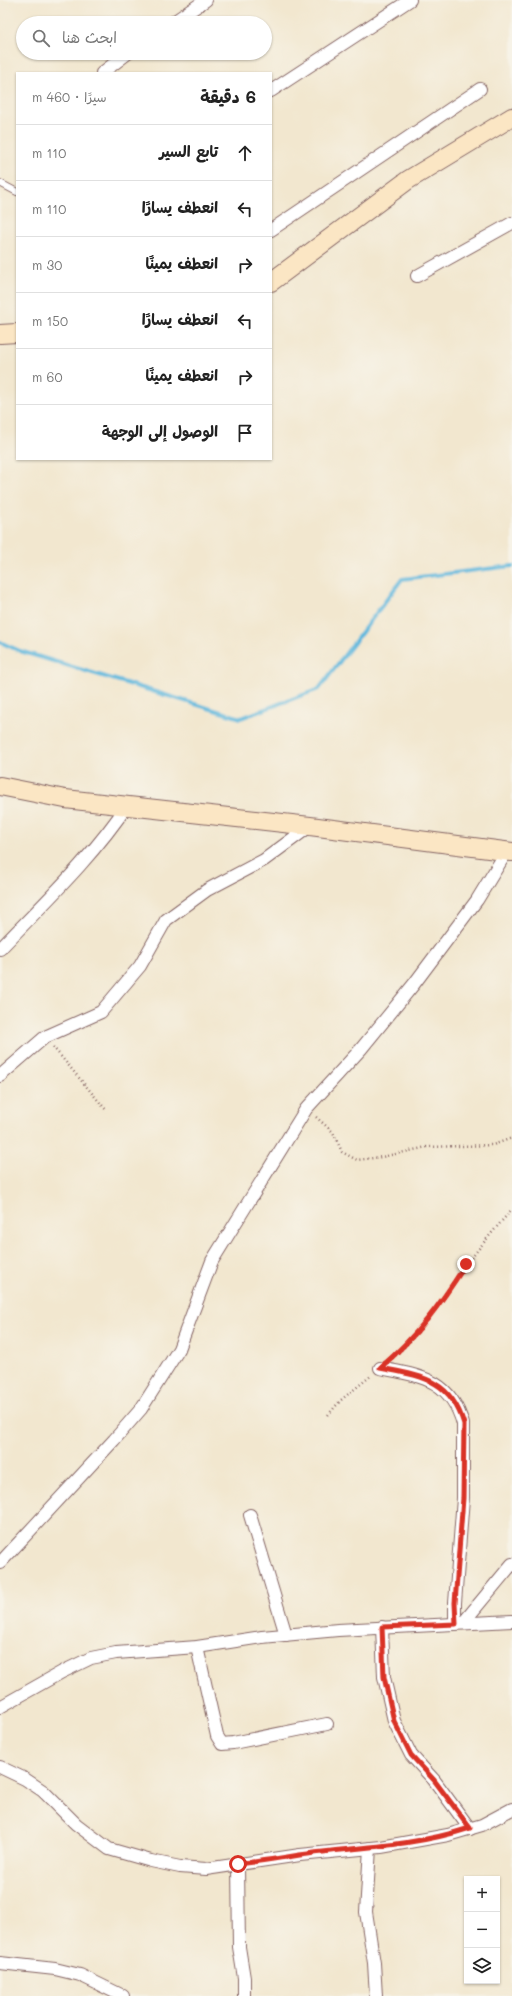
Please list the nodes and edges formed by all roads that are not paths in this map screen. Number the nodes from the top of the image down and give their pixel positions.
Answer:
1 (206, 0) edge
2 (410, 0) edge
3 (182, 16) edge
4 (119, 60) edge
5 (103, 72) edge
6 (480, 89) dead end
7 (272, 90) edge
8 (512, 116) edge
9 (0, 183) edge
10 (16, 191) edge
11 (512, 223) edge
12 (272, 229) edge
13 (417, 276) dead end
14 (272, 281) edge
15 (16, 333) edge
16 (0, 334) edge
17 (0, 786) edge
18 (128, 804) junction
19 (310, 826) junction
20 (509, 852) edge
21 (0, 949) edge
22 (0, 1076) edge
23 (380, 1368) road end
24 (250, 1515) dead end
25 (0, 1563) edge
26 (512, 1564) edge
27 (512, 1621) edge
28 (459, 1623) junction
29 (382, 1627) junction
30 (286, 1635) junction
31 (197, 1647) junction
32 (0, 1707) edge
33 (327, 1724) dead end
34 (0, 1767) edge
35 (512, 1809) edge
36 (470, 1828) junction
37 (370, 1848) junction
38 (238, 1864) junction
39 (0, 1963) edge
40 (123, 1996) edge
41 (244, 1996) edge
42 (376, 1996) edge

1 - 3 street
2 - 7 street
4 - 5 street
6 - 12 street
8 - 14 street
9 - 10 lane
11 - 13 street
15 - 16 street
17 - 18 street
18 - 19 street
18 - 21 street
19 - 20 street
19 - 22 street
20 - 25 street
23 - 28 street
24 - 30 street
26 - 28 street
27 - 28 street
28 - 29 street
29 - 30 street
29 - 36 street
30 - 31 street
31 - 32 street
31 - 33 street
34 - 38 street
35 - 36 street
36 - 37 street
37 - 38 street
37 - 42 street
38 - 41 street
39 - 40 street

